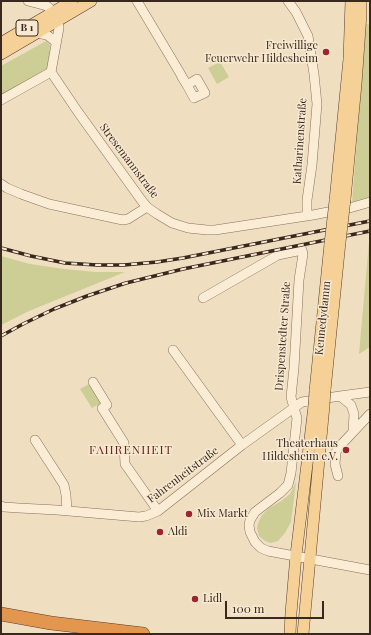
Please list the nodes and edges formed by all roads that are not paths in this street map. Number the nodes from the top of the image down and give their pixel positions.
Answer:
1 (28, 1) edge
2 (72, 1) edge
3 (91, 1) edge
4 (137, 1) edge
5 (289, 1) edge
6 (351, 1) edge
7 (361, 1) edge
8 (56, 17) junction
9 (37, 33) junction
10 (56, 42) junction
11 (1, 43) edge
12 (1, 54) edge
13 (51, 72) junction
14 (187, 85) dead end
15 (1, 100) edge
16 (1, 184) edge
17 (340, 200) junction
18 (370, 202) edge
19 (148, 207) junction
20 (307, 216) junction
21 (203, 298) dead end
22 (173, 350) dead end
23 (93, 382) dead end
24 (370, 392) edge
25 (340, 396) junction
26 (319, 405) junction
27 (294, 408) junction
28 (370, 414) edge
29 (353, 432) junction
30 (35, 440) dead end
31 (242, 445) junction
32 (338, 476) dead end
33 (1, 506) edge
34 (67, 511) junction
35 (158, 511) junction
36 (296, 555) junction
37 (310, 558) junction
38 (370, 570) edge
39 (1, 614) edge
40 (1, 622) edge
41 (78, 634) edge
42 (143, 634) edge
43 (290, 634) edge
44 (303, 634) edge

1 - 8 street
2 - 8 main road, B 1
3 - 8 main road, B 1
4 - 14 street
5 - 20 street, Katharinenstraße
6 - 17 main road, Kennedydamm
7 - 17 main road, Kennedydamm
8 - 9 main road, B 1
8 - 10 street
8 - 11 main road, B 1
9 - 10 street
9 - 12 main road, B 1
10 - 13 street
13 - 15 street
13 - 19 street, Stresemannstraße
16 - 19 street
17 - 26 main road, Kennedydamm, bridge
18 - 20 street, Stresemannstraße
19 - 20 street, Stresemannstraße
21 - 27 street, Drispenstedter Straße
22 - 31 street
23 - 35 street
24 - 25 street, Fahrenheitstraße
25 - 27 street, Fahrenheitstraße
25 - 29 street
26 - 36 main road, Kennedydamm
26 - 37 main road, Kennedydamm
27 - 31 street, Fahrenheitstraße
27 - 36 street, Drispenstedter Straße
28 - 29 street
29 - 32 street
30 - 34 street
31 - 35 street, Fahrenheitstraße
33 - 34 street, Fahrenheitstraße
34 - 35 street, Fahrenheitstraße
36 - 37 street
36 - 43 main road, Kennedydamm
37 - 38 street
37 - 44 main road, Kennedydamm
39 - 42 highway
40 - 41 highway

